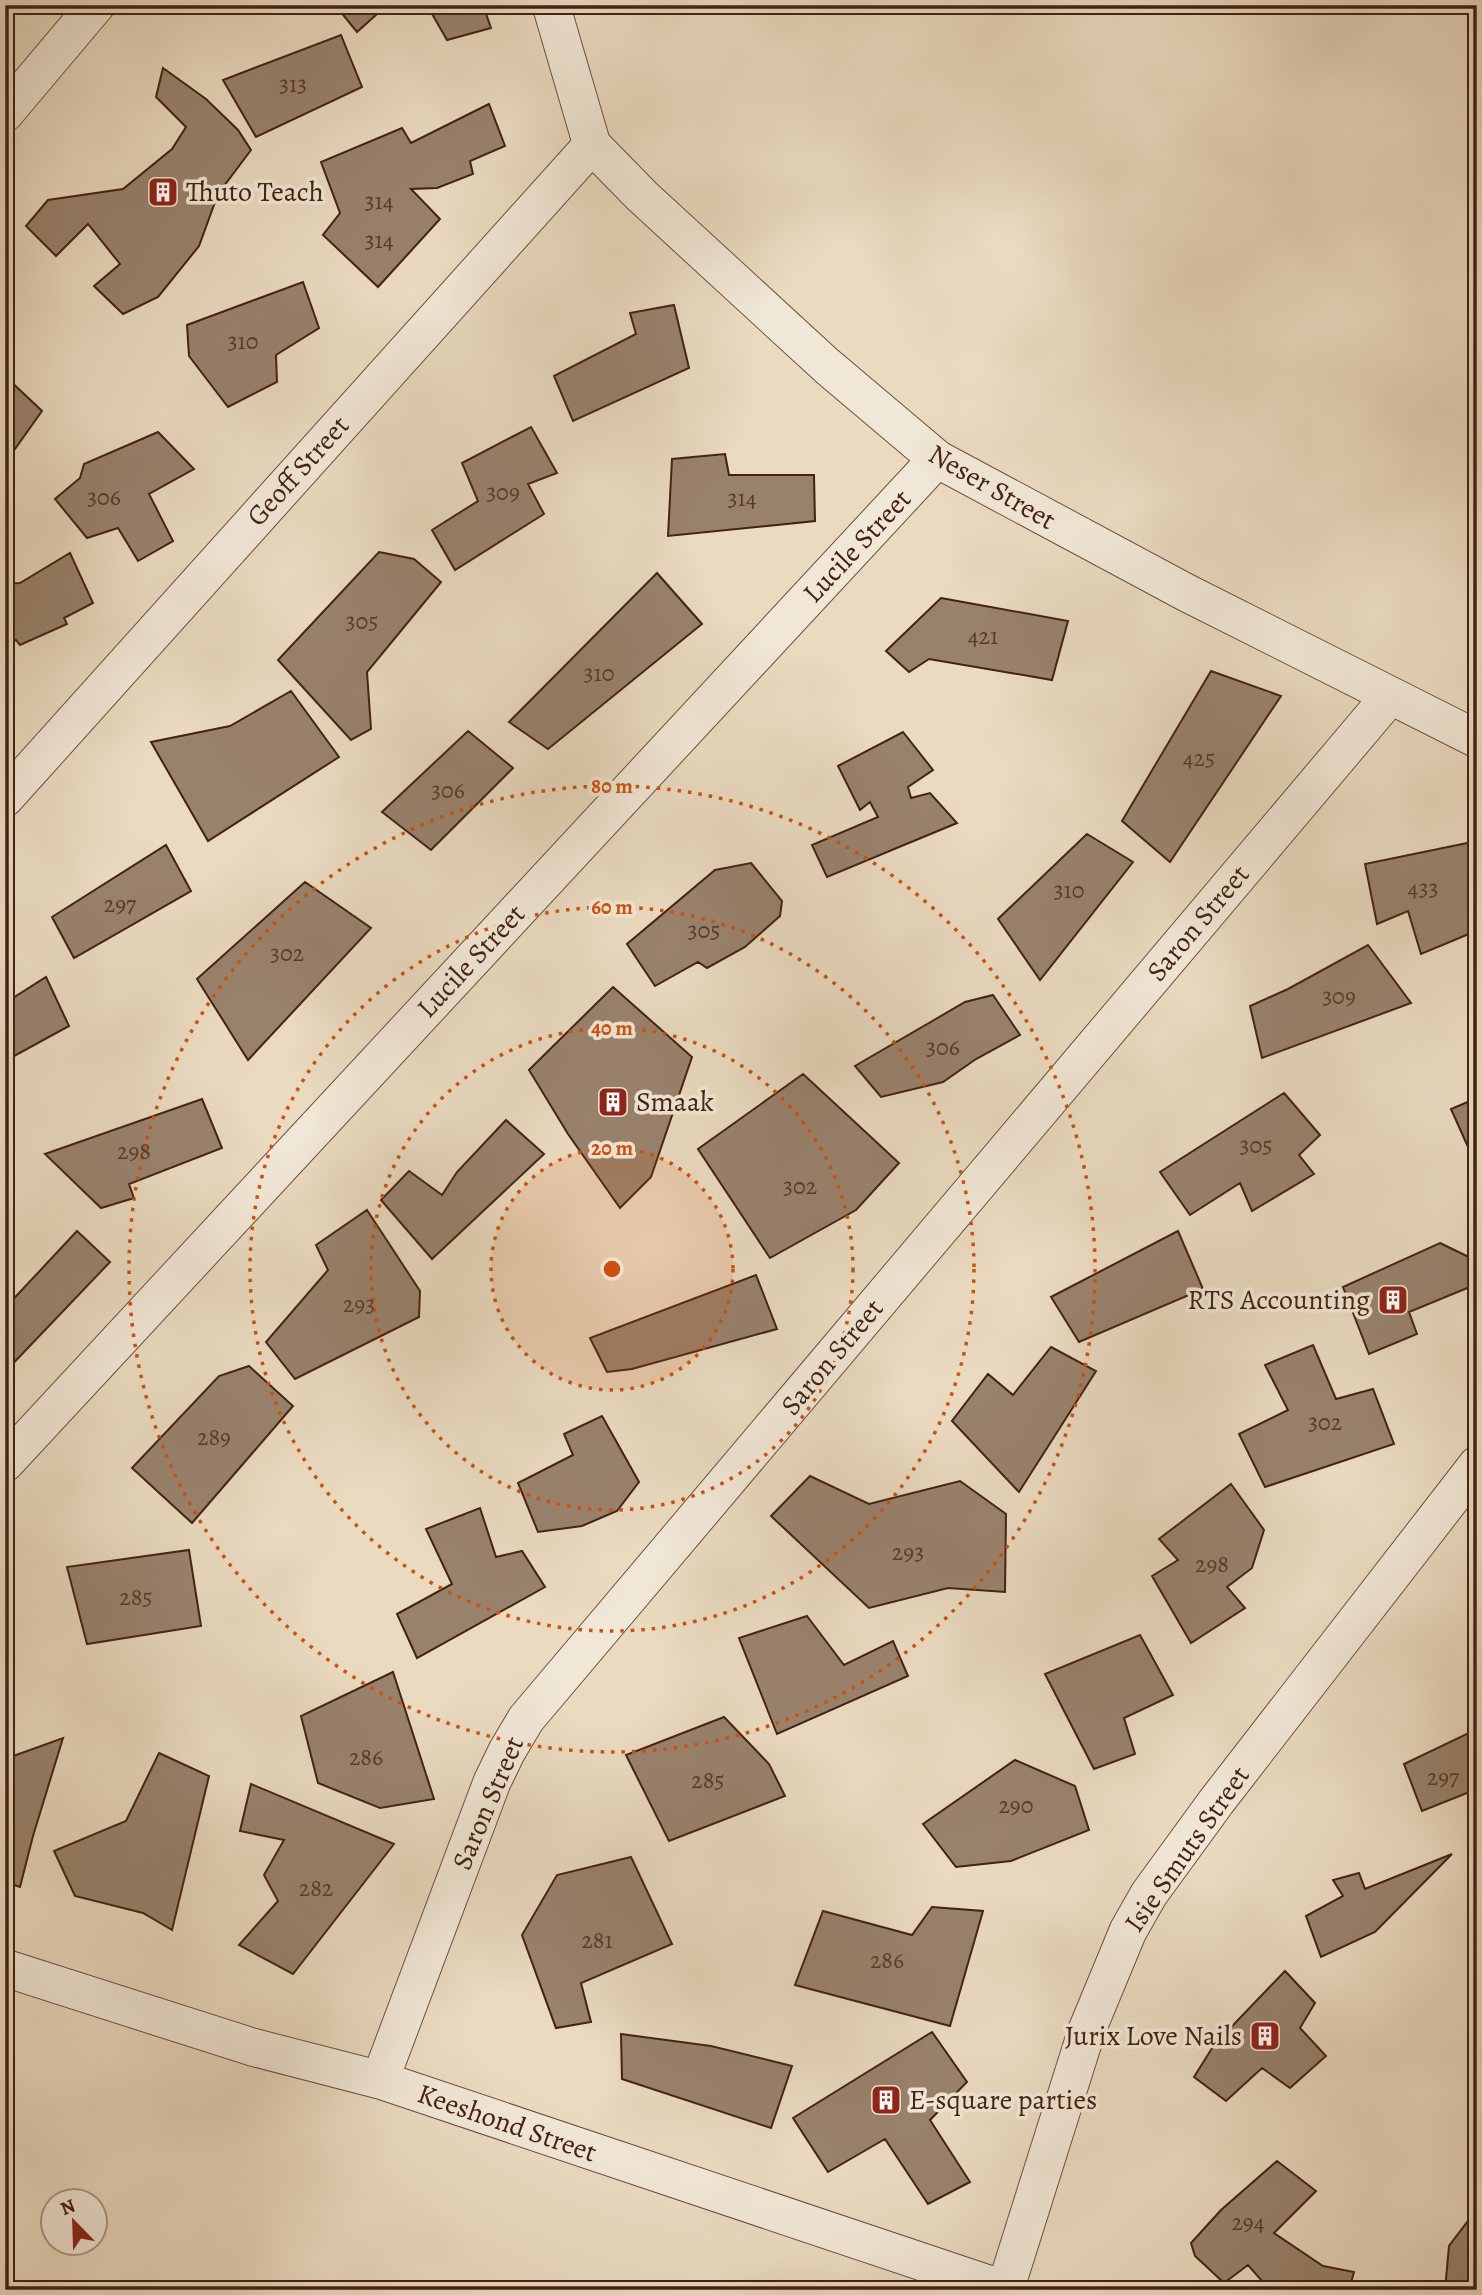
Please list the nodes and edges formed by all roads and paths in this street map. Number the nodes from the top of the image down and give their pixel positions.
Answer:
1 (96, 5) edge
2 (551, 5) edge
3 (5, 113) edge
4 (592, 145) junction
5 (937, 459) junction
6 (1390, 696) junction
7 (1477, 739) edge
8 (5, 798) edge
9 (5, 1463) edge
10 (1477, 1465) edge
11 (5, 1968) edge
12 (380, 2080) junction
13 (1005, 2290) edge

1 - 3 street
2 - 4 street, Neser Street
4 - 5 street, Neser Street
4 - 8 street, Geoff Street
5 - 6 street, Neser Street
5 - 9 street, Lucile Street
6 - 7 street, Neser Street
6 - 12 street, Saron Street
10 - 13 street, Isie Smuts Street
11 - 12 street, Keeshond Street
12 - 13 street, Keeshond Street

